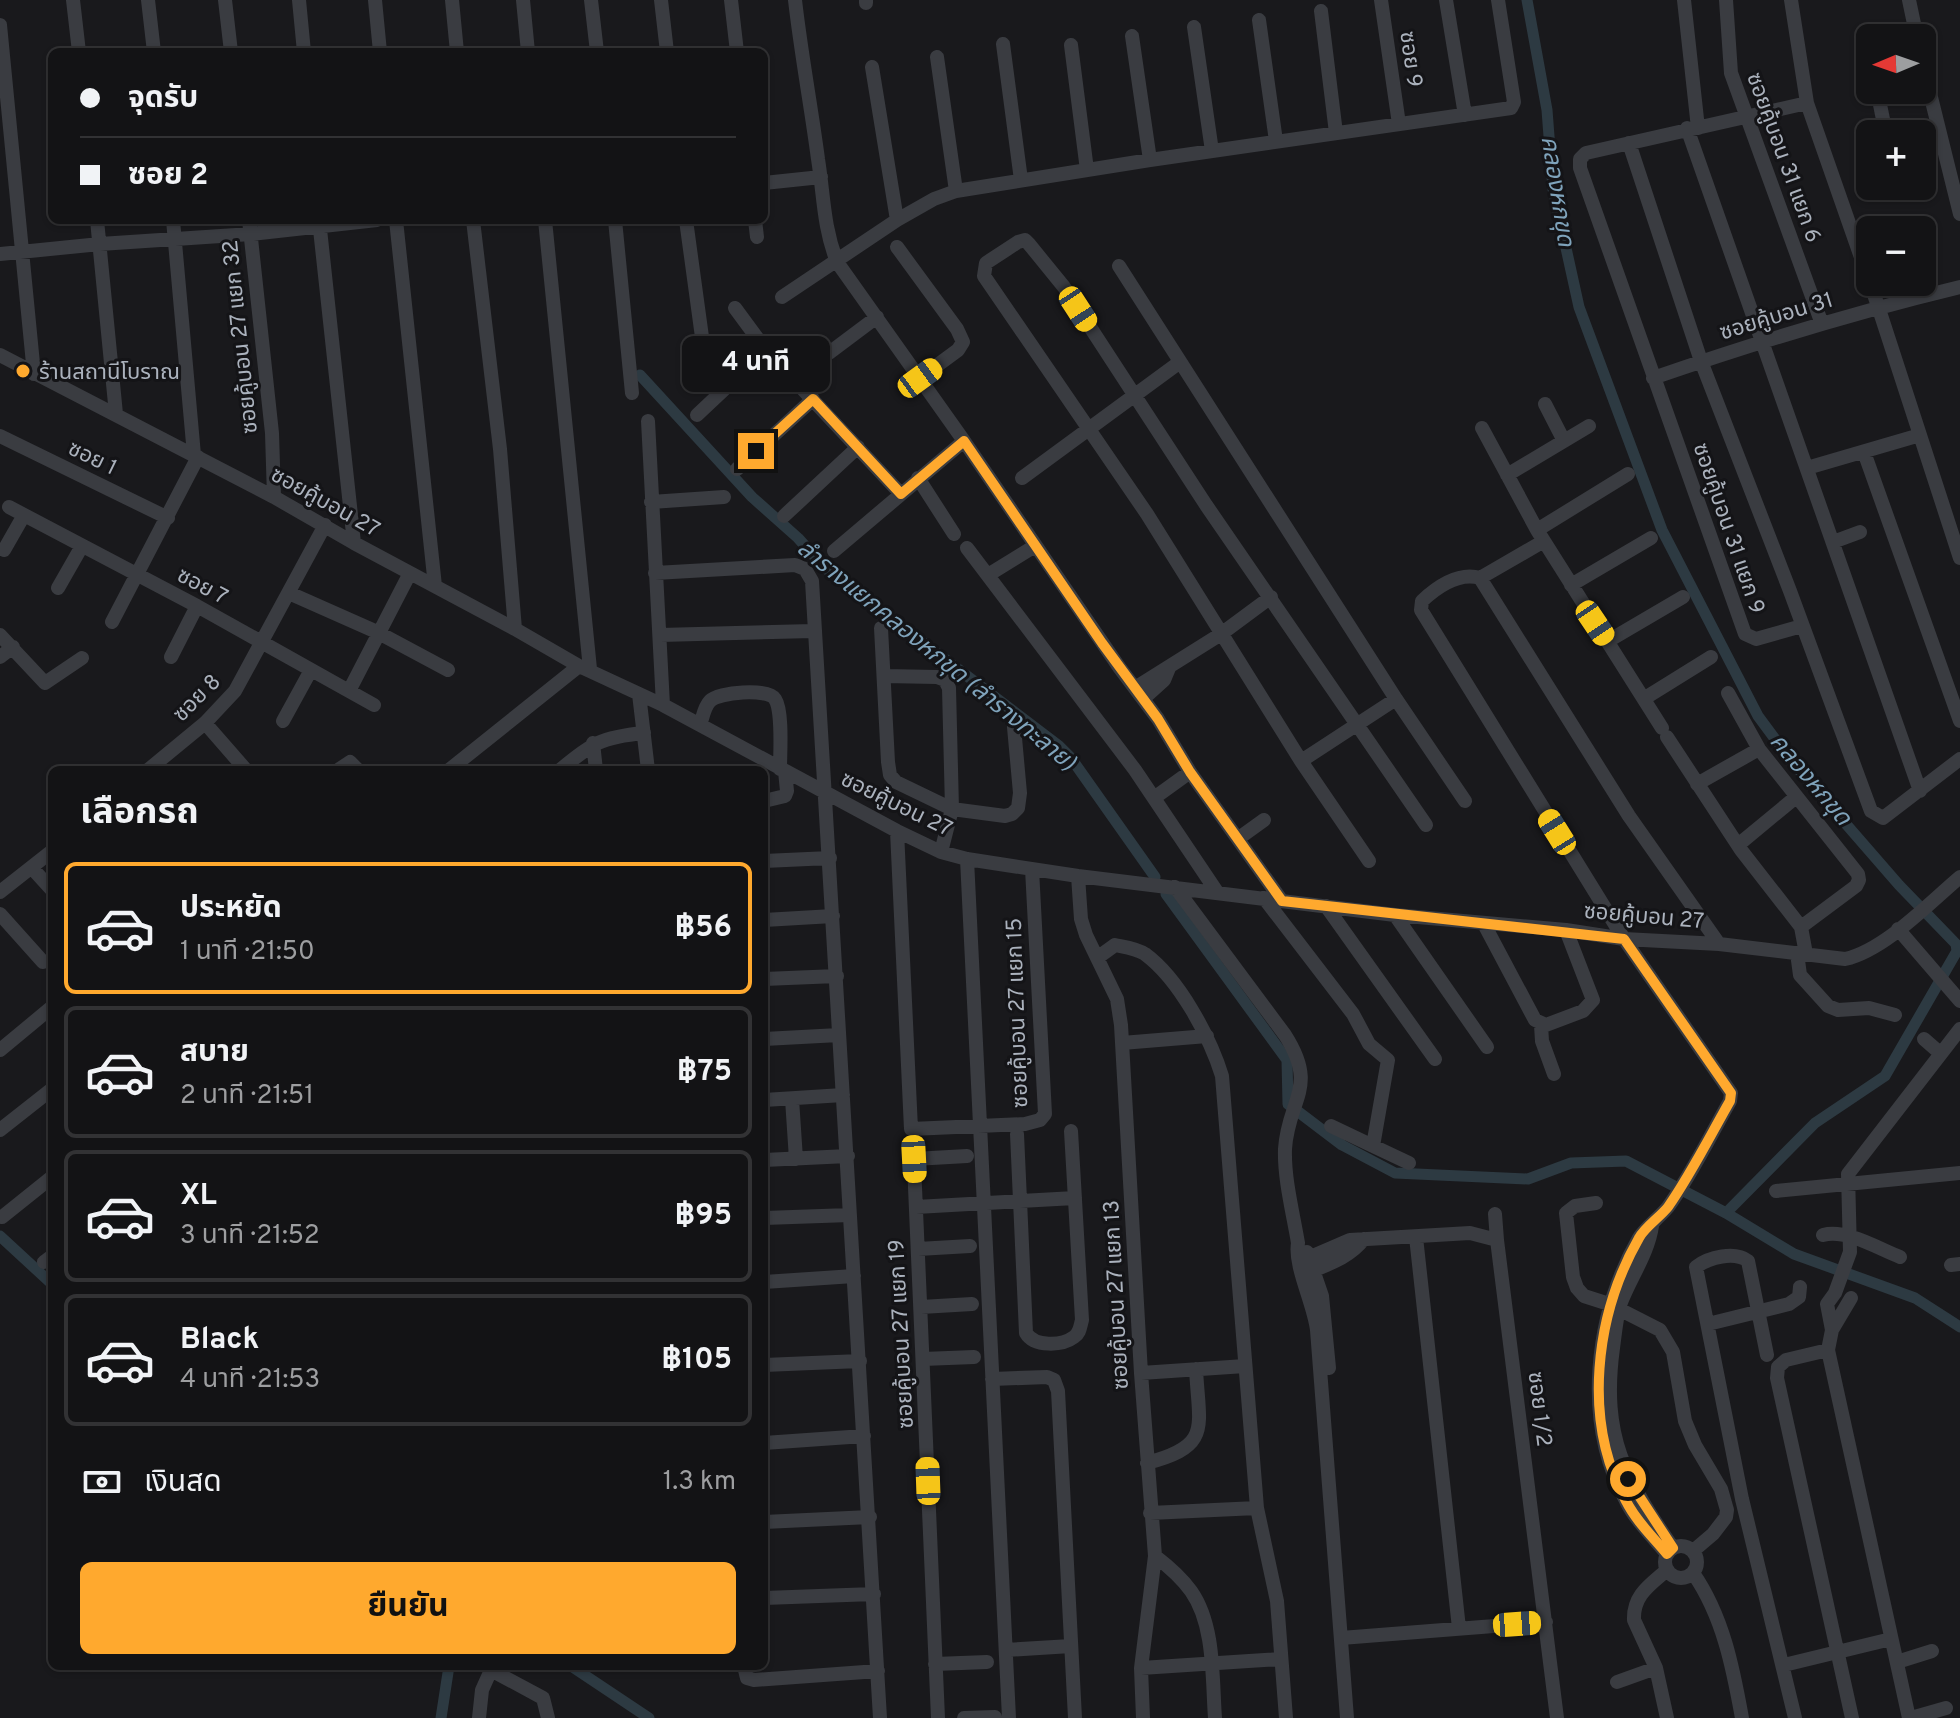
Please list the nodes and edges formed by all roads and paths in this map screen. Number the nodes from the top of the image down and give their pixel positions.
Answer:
1 (73, 0) edge
2 (148, 0) edge
3 (225, 0) edge
4 (299, 0) edge
5 (375, 0) edge
6 (452, 0) edge
7 (523, 0) edge
8 (591, 0) edge
9 (661, 0) edge
10 (731, 0) edge
11 (795, 0) edge
12 (1381, 0) edge
13 (1446, 0) edge
14 (1498, 0) edge
15 (1684, 0) edge
16 (1726, 0) edge
17 (1791, 0) edge
18 (1909, 0) edge
19 (1321, 11) dead end
20 (1259, 20) dead end
21 (1914, 24) edge
22 (0, 25) edge
23 (1194, 27) dead end
24 (1132, 36) dead end
25 (1003, 44) dead end
26 (1071, 45) dead end
27 (79, 48) edge
28 (154, 48) edge
29 (231, 48) edge
30 (304, 48) edge
31 (380, 48) edge
32 (457, 48) edge
33 (528, 48) edge
34 (597, 48) edge
35 (667, 48) edge
36 (737, 48) edge
37 (937, 57) dead end
38 (872, 67) dead end
39 (1807, 103) junction
40 (1932, 104) edge
41 (1465, 115) junction
42 (1748, 116) junction
43 (1399, 124) junction
44 (1693, 128) junction
45 (1336, 133) junction
46 (1276, 141) junction
47 (1629, 143) junction
48 (1212, 151) junction
49 (1150, 160) junction
50 (1087, 170) junction
51 (821, 177) junction
52 (1021, 180) junction
53 (768, 183) edge
54 (956, 191) junction
55 (1960, 214) edge
56 (897, 220) junction
57 (98, 224) edge
58 (173, 224) edge
59 (291, 224) edge
60 (319, 224) edge
61 (396, 224) edge
62 (473, 224) edge
63 (545, 224) edge
64 (615, 224) edge
65 (687, 224) edge
66 (755, 224) edge
67 (250, 227) edge
68 (757, 237) dead end
69 (175, 238) junction
70 (100, 244) junction
71 (897, 247) dead end
72 (22, 252) junction
73 (0, 254) edge
74 (837, 262) junction
75 (1119, 266) dead end
76 (1960, 287) edge
77 (782, 297) dead end
78 (1878, 306) junction
79 (735, 308) dead end
80 (877, 317) junction
81 (1822, 324) junction
82 (702, 337) dead end
83 (1763, 340) junction
84 (766, 350) junction
85 (829, 353) dead end
86 (0, 355) edge
87 (1701, 361) junction
88 (1180, 362) junction
89 (34, 374) junction
90 (920, 378) junction
91 (1653, 378) junction
92 (632, 393) dead end
93 (1134, 396) junction
94 (813, 399) junction
95 (1545, 404) dead end
96 (116, 414) junction
97 (697, 415) dead end
98 (648, 421) dead end
99 (1589, 426) dead end
100 (1482, 428) dead end
101 (1089, 429) junction
102 (1920, 435) junction
103 (0, 436) edge
104 (964, 441) junction
105 (1564, 441) junction
106 (858, 447) junction
107 (1864, 452) junction
108 (196, 456) junction
109 (1807, 468) junction
110 (737, 469) dead end
111 (1628, 474) dead end
112 (1507, 475) junction
113 (918, 478) junction
114 (1022, 478) dead end
115 (901, 494) junction
116 (274, 497) junction
117 (724, 497) dead end
118 (651, 502) junction
119 (9, 507) dead end
120 (24, 515) junction
121 (784, 516) dead end
122 (168, 518) junction
123 (325, 525) junction
124 (1860, 532) dead end
125 (954, 534) dead end
126 (1540, 536) junction
127 (1651, 538) dead end
128 (1833, 542) junction
129 (354, 543) junction
130 (82, 546) junction
131 (1035, 546) junction
132 (967, 548) dead end
133 (4, 550) dead end
134 (834, 551) dead end
135 (1960, 558) edge
136 (410, 573) junction
137 (655, 573) junction
138 (988, 575) junction
139 (137, 576) junction
140 (1480, 578) junction
141 (1571, 585) junction
142 (435, 586) junction
143 (58, 588) dead end
144 (289, 593) junction
145 (1271, 597) junction
146 (1683, 597) dead end
147 (197, 606) junction
148 (112, 622) dead end
149 (1802, 626) junction
150 (881, 628) dead end
151 (515, 629) junction
152 (813, 631) junction
153 (377, 632) junction
154 (1221, 634) junction
155 (0, 635) edge
156 (660, 635) junction
157 (1608, 641) junction
158 (263, 644) junction
159 (13, 647) junction
160 (0, 657) edge
161 (171, 657) dead end
162 (1711, 657) dead end
163 (82, 658) dead end
164 (585, 668) junction
165 (311, 670) junction
166 (448, 670) dead end
167 (884, 676) junction
168 (349, 691) junction
169 (1728, 693) dead end
170 (639, 694) junction
171 (1139, 694) junction
172 (1645, 698) junction
173 (1396, 699) junction
174 (374, 705) dead end
175 (663, 705) junction
176 (283, 721) dead end
177 (1960, 721) edge
178 (205, 723) junction
179 (1358, 723) junction
180 (700, 725) junction
181 (1014, 727) dead end
182 (644, 733) junction
183 (593, 743) junction
184 (1759, 749) junction
185 (1301, 761) junction
186 (1956, 763) edge
187 (166, 764) edge
188 (243, 766) edge
189 (454, 766) edge
190 (565, 766) edge
191 (596, 766) edge
192 (648, 766) edge
193 (783, 770) junction
194 (1190, 772) junction
195 (1697, 784) junction
196 (1920, 791) junction
197 (824, 792) junction
198 (1796, 797) junction
199 (1154, 798) junction
200 (768, 801) edge
201 (1465, 801) dead end
202 (952, 809) junction
203 (1264, 820) dead end
204 (1426, 825) dead end
205 (897, 831) junction
206 (1239, 838) junction
207 (1738, 845) junction
208 (941, 852) junction
209 (48, 854) edge
210 (830, 858) junction
211 (967, 859) junction
212 (768, 861) edge
213 (1369, 861) dead end
214 (32, 868) junction
215 (1032, 869) junction
216 (1078, 876) junction
217 (1957, 885) edge
218 (48, 886) edge
219 (1175, 887) junction
220 (0, 892) edge
221 (1217, 892) junction
222 (1264, 898) junction
223 (1282, 901) junction
224 (1326, 906) junction
225 (0, 914) edge
226 (1395, 915) junction
227 (833, 916) junction
228 (768, 920) edge
229 (1484, 924) junction
230 (1801, 927) junction
231 (1898, 929) junction
232 (1566, 930) junction
233 (1624, 939) junction
234 (1719, 944) junction
235 (1801, 954) junction
236 (1097, 958) junction
237 (43, 962) dead end
238 (837, 976) junction
239 (768, 979) edge
240 (1958, 999) edge
241 (48, 1010) edge
242 (1895, 1015) dead end
243 (1541, 1025) junction
244 (1960, 1029) edge
245 (839, 1035) junction
246 (1207, 1036) junction
247 (768, 1039) edge
248 (1924, 1039) dead end
249 (1122, 1043) junction
250 (1487, 1047) dead end
251 (0, 1050) edge
252 (1940, 1053) junction
253 (1435, 1059) dead end
254 (1554, 1074) dead end
255 (48, 1092) edge
256 (843, 1095) junction
257 (792, 1099) junction
258 (768, 1100) edge
259 (979, 1125) junction
260 (1331, 1126) dead end
261 (0, 1130) edge
262 (1071, 1131) dead end
263 (1017, 1134) dead end
264 (912, 1135) junction
265 (1373, 1146) junction
266 (848, 1156) junction
267 (967, 1156) dead end
268 (796, 1159) junction
269 (914, 1159) junction
270 (768, 1160) edge
271 (1409, 1163) dead end
272 (1960, 1173) edge
273 (1848, 1183) junction
274 (48, 1186) edge
275 (1776, 1191) dead end
276 (1075, 1198) junction
277 (1019, 1202) junction
278 (983, 1203) junction
279 (1596, 1203) dead end
280 (916, 1207) junction
281 (1495, 1214) dead end
282 (850, 1215) junction
283 (2, 1217) dead end
284 (768, 1218) edge
285 (1823, 1235) dead end
286 (1416, 1237) junction
287 (1497, 1240) junction
288 (1847, 1245) junction
289 (970, 1246) dead end
290 (918, 1249) junction
291 (1900, 1257) dead end
292 (1306, 1266) junction
293 (854, 1276) junction
294 (768, 1282) edge
295 (1800, 1287) dead end
296 (1851, 1298) dead end
297 (972, 1304) dead end
298 (1614, 1306) junction
299 (921, 1307) junction
300 (1758, 1314) junction
301 (1708, 1324) junction
302 (1832, 1330) junction
303 (1828, 1350) junction
304 (1767, 1355) dead end
305 (974, 1357) dead end
306 (923, 1359) junction
307 (860, 1361) junction
308 (768, 1365) edge
309 (1245, 1366) junction
310 (1196, 1369) junction
311 (1141, 1373) junction
312 (992, 1379) junction
313 (864, 1436) junction
314 (768, 1443) edge
315 (1147, 1463) junction
316 (1257, 1508) junction
317 (1150, 1513) junction
318 (870, 1517) junction
319 (768, 1522) edge
320 (1670, 1551) junction
321 (1693, 1551) junction
322 (1155, 1556) junction
323 (1667, 1570) junction
324 (1693, 1573) junction
325 (874, 1594) junction
326 (768, 1598) edge
327 (1546, 1622) junction
328 (1459, 1628) junction
329 (1346, 1638) junction
330 (1891, 1639) junction
331 (1071, 1646) junction
332 (1006, 1650) junction
333 (1932, 1651) dead end
334 (1837, 1652) junction
335 (1281, 1659) junction
336 (987, 1662) dead end
337 (1211, 1662) junction
338 (1897, 1662) junction
339 (935, 1664) junction
340 (1784, 1665) junction
341 (1141, 1668) junction
342 (1656, 1668) junction
343 (745, 1670) edge
344 (878, 1671) junction
345 (1617, 1682) dead end
346 (1946, 1708) dead end
347 (1002, 1717) edge
348 (479, 1718) edge
349 (548, 1718) edge
350 (880, 1718) edge
351 (938, 1718) edge
352 (964, 1718) edge
353 (1075, 1718) edge
354 (1143, 1718) edge
355 (1215, 1718) edge
356 (1286, 1718) edge
357 (1347, 1718) edge
358 (1357, 1718) edge
359 (1557, 1718) edge
360 (1667, 1718) edge
361 (1742, 1718) edge
362 (1795, 1718) edge
363 (1852, 1718) edge
364 (1910, 1718) edge

1 - 27 street
2 - 28 street
3 - 29 street
4 - 30 street
5 - 31 street
6 - 32 street
7 - 33 street
8 - 34 street
9 - 35 street
10 - 36 street
11 - 51 street
12 - 43 street, ซอย 9
13 - 41 street
14 - 41 street
15 - 44 street
16 - 42 street, ซอยคู้บอน 31 แยก 6
17 - 39 street
18 - 21 street
19 - 45 street
20 - 46 street
22 - 72 street
23 - 48 street
24 - 49 street
25 - 52 street
26 - 50 street
37 - 54 street
38 - 56 street
39 - 42 street
39 - 78 street
40 - 55 street
41 - 43 street
42 - 44 street
42 - 81 street, ซอยคู้บอน 31 แยก 6
43 - 45 street
44 - 47 street
44 - 83 street
45 - 46 street
46 - 48 street
47 - 87 street
47 - 91 street, ซอยคู้บอน 31 แยก 9
48 - 49 street
49 - 50 street
50 - 52 street
51 - 53 street
51 - 74 street
52 - 54 street
54 - 56 street
56 - 74 street
57 - 70 street
58 - 69 street
59 - 67 street
60 - 129 street
61 - 142 street
62 - 151 street
63 - 164 street
64 - 92 street
65 - 82 street
66 - 68 street
67 - 69 street
67 - 116 street, ซอยคู้บอน 27 แยก 32
69 - 70 street
69 - 108 street
70 - 72 street
70 - 96 street
71 - 90 street
72 - 73 street
72 - 89 street
74 - 77 street
74 - 80 street
75 - 88 street
76 - 78 street, ซอยคู้บอน 31
78 - 81 street, ซอยคู้บอน 31
78 - 102 street
79 - 84 street
80 - 85 street
80 - 90 street
81 - 83 street, ซอยคู้บอน 31
83 - 87 street, ซอยคู้บอน 31
83 - 109 street
84 - 94 street
84 - 97 street
86 - 89 street, ซอยคู้บอน 27
87 - 91 street, ซอยคู้บอน 31
87 - 149 street
88 - 93 street
88 - 173 street
89 - 96 street, ซอยคู้บอน 27
90 - 104 street
91 - 149 street, ซอยคู้บอน 31 แยก 9
93 - 101 street
93 - 101 street
93 - 145 street
94 - 106 street
94 - 110 street
95 - 105 street
96 - 108 street, ซอยคู้บอน 27
98 - 118 street
99 - 105 street
100 - 112 street
101 - 114 street
101 - 154 street
102 - 107 street
102 - 135 street
103 - 122 street, ซอย 1
104 - 113 street
104 - 131 street
105 - 112 street
106 - 115 street
106 - 121 street
107 - 109 street
107 - 177 street
108 - 116 street, ซอยคู้บอน 27
108 - 122 street
109 - 128 street
111 - 126 street
112 - 126 street
113 - 115 street
113 - 125 street
115 - 134 street
116 - 123 street, ซอยคู้บอน 27
117 - 118 street
118 - 137 street
119 - 120 street, ซอย 7
120 - 130 street, ซอย 7
120 - 133 street
122 - 139 street
123 - 129 street, ซอยคู้บอน 27
123 - 144 street, ซอย 8
124 - 128 street
126 - 140 street
126 - 141 street
127 - 141 street
128 - 196 street
129 - 136 street, ซอยคู้บอน 27
130 - 139 street, ซอย 7
130 - 143 street
131 - 138 street
131 - 171 street
132 - 138 street
136 - 142 street, ซอยคู้บอน 27
136 - 153 street
137 - 152 street
137 - 156 street
138 - 199 street
139 - 147 street, ซอย 7
139 - 148 street
140 - 233 street
140 - 234 street
141 - 157 street
142 - 151 street, ซอยคู้บอน 27
144 - 153 street
144 - 158 street, ซอย 8
145 - 154 street
145 - 179 street
146 - 157 street
147 - 158 street, ซอย 7
147 - 161 street
149 - 196 street
150 - 167 street
151 - 164 street, ซอยคู้บอน 27
152 - 156 street
152 - 197 street
153 - 166 street
153 - 168 street
154 - 171 street
154 - 185 street
155 - 159 street
156 - 175 street
157 - 172 street
158 - 165 street, ซอย 7
158 - 178 street, ซอย 8
159 - 160 street
159 - 163 street
162 - 172 street
164 - 170 street, ซอยคู้บอน 27
164 - 189 street
165 - 168 street, ซอย 7
165 - 176 street
167 - 202 street
167 - 202 street
168 - 174 street, ซอย 7
169 - 184 street
170 - 175 street, ซอยคู้บอน 27
170 - 182 street
171 - 194 street
172 - 195 street
173 - 179 street
173 - 201 street
175 - 180 street, ซอยคู้บอน 27
178 - 187 street, ซอย 8
178 - 188 street
179 - 185 street
179 - 204 street
180 - 193 street, ซอยคู้บอน 27
180 - 193 street
181 - 202 street
182 - 183 street
182 - 192 street
183 - 190 street
183 - 191 street
184 - 195 street
184 - 198 street
185 - 213 street
186 - 196 street
193 - 197 street, ซอยคู้บอน 27
193 - 200 street
194 - 199 street
194 - 206 street
195 - 207 street
197 - 205 street, ซอยคู้บอน 27
197 - 210 street
198 - 207 street
198 - 230 street
199 - 221 street
202 - 208 street
203 - 206 street
205 - 208 street, ซอยคู้บอน 27
205 - 264 street, ซอยคู้บอน 27 แยก 19
206 - 223 street
207 - 230 street
208 - 211 street, ซอยคู้บอน 27
209 - 214 street
210 - 212 street
210 - 227 street
211 - 215 street, ซอยคู้บอน 27
211 - 259 street
214 - 218 street
214 - 220 street
215 - 216 street, ซอยคู้บอน 27
215 - 259 street, ซอยคู้บอน 27 แยก 15
216 - 219 street, ซอยคู้บอน 27
216 - 236 street, ซอยคู้บอน 27 แยก 13
217 - 231 street, ซอยคู้บอน 27
219 - 221 street, ซอยคู้บอน 27
219 - 292 street
221 - 222 street, ซอยคู้บอน 27
222 - 223 street, ซอยคู้บอน 27
222 - 265 street
223 - 224 street, ซอยคู้บอน 27
224 - 226 street, ซอยคู้บอน 27
224 - 253 street
225 - 237 street
226 - 229 street, ซอยคู้บอน 27
226 - 250 street
227 - 228 street
227 - 238 street
229 - 232 street, ซอยคู้บอน 27
229 - 243 street
230 - 235 street
231 - 235 street, ซอยคู้บอน 27
231 - 240 street
232 - 233 street, ซอยคู้บอน 27
232 - 243 street
233 - 234 street, ซอยคู้บอน 27
233 - 298 street
234 - 235 street, ซอยคู้บอน 27
235 - 242 street
236 - 246 street
236 - 249 street, ซอยคู้บอน 27 แยก 13
238 - 239 street
238 - 245 street
241 - 251 street
243 - 254 street
244 - 252 street
245 - 247 street
245 - 256 street
246 - 249 street
246 - 309 street
248 - 252 street
249 - 311 street, ซอยคู้บอน 27 แยก 13
252 - 273 street
255 - 261 street
256 - 257 street
256 - 266 street
257 - 258 street
257 - 268 street
259 - 264 street, ซอยคู้บอน 27 แยก 15
259 - 278 street
260 - 265 street
262 - 276 street
263 - 277 street
264 - 269 street, ซอยคู้บอน 27 แยก 19
265 - 271 street
266 - 268 street
266 - 282 street
267 - 269 street
268 - 270 street
269 - 280 street, ซอยคู้บอน 27 แยก 19
272 - 273 street
273 - 275 street
273 - 288 street
274 - 283 street
276 - 277 street
276 - 277 street
277 - 278 street
278 - 280 street
278 - 312 street
279 - 298 street
280 - 290 street, ซอยคู้บอน 27 แยก 19
281 - 287 street, ซอย 1/2
282 - 284 street
282 - 293 street
285 - 288 street
286 - 287 street
286 - 292 street
286 - 328 street
287 - 327 street, ซอย 1/2
288 - 291 street
288 - 302 street
289 - 290 street
290 - 299 street, ซอยคู้บอน 27 แยก 19
292 - 329 street
293 - 294 street
293 - 307 street
295 - 300 street
296 - 302 street
297 - 299 street
298 - 320 street
298 - 321 street
299 - 306 street, ซอยคู้บอน 27 แยก 19
300 - 301 street
300 - 301 street
300 - 304 street
301 - 340 street
302 - 303 street
303 - 330 street
303 - 334 street
305 - 306 street
306 - 339 street, ซอยคู้บอน 27 แยก 19
307 - 308 street
307 - 313 street
309 - 310 street
309 - 316 street
310 - 311 street
310 - 315 street
311 - 315 street, ซอยคู้บอน 27 แยก 13
312 - 331 street
312 - 332 street
313 - 314 street
313 - 318 street
315 - 317 street, ซอยคู้บอน 27 แยก 13
316 - 317 street
316 - 335 street
317 - 322 street, ซอยคู้บอน 27 แยก 13
318 - 319 street
318 - 325 street
320 - 321 street
320 - 323 street
321 - 324 street
322 - 337 street
322 - 341 street, ซอยคู้บอน 27 แยก 13
323 - 324 street
323 - 342 street
324 - 361 street
325 - 326 street
325 - 344 street
327 - 328 street
327 - 359 street, ซอย 1/2
328 - 329 street
329 - 357 street
329 - 358 street
330 - 334 street
330 - 338 street
331 - 332 street
331 - 353 street
332 - 347 street
333 - 338 street
334 - 340 street
334 - 363 street
335 - 337 street
335 - 356 street
336 - 339 street
337 - 341 street
337 - 355 street
338 - 364 street
339 - 351 street, ซอยคู้บอน 27 แยก 19
340 - 362 street
341 - 354 street, ซอยคู้บอน 27 แยก 13
342 - 345 street
342 - 360 street
343 - 344 street
344 - 350 street
346 - 364 street
347 - 352 street
348 - 349 street

